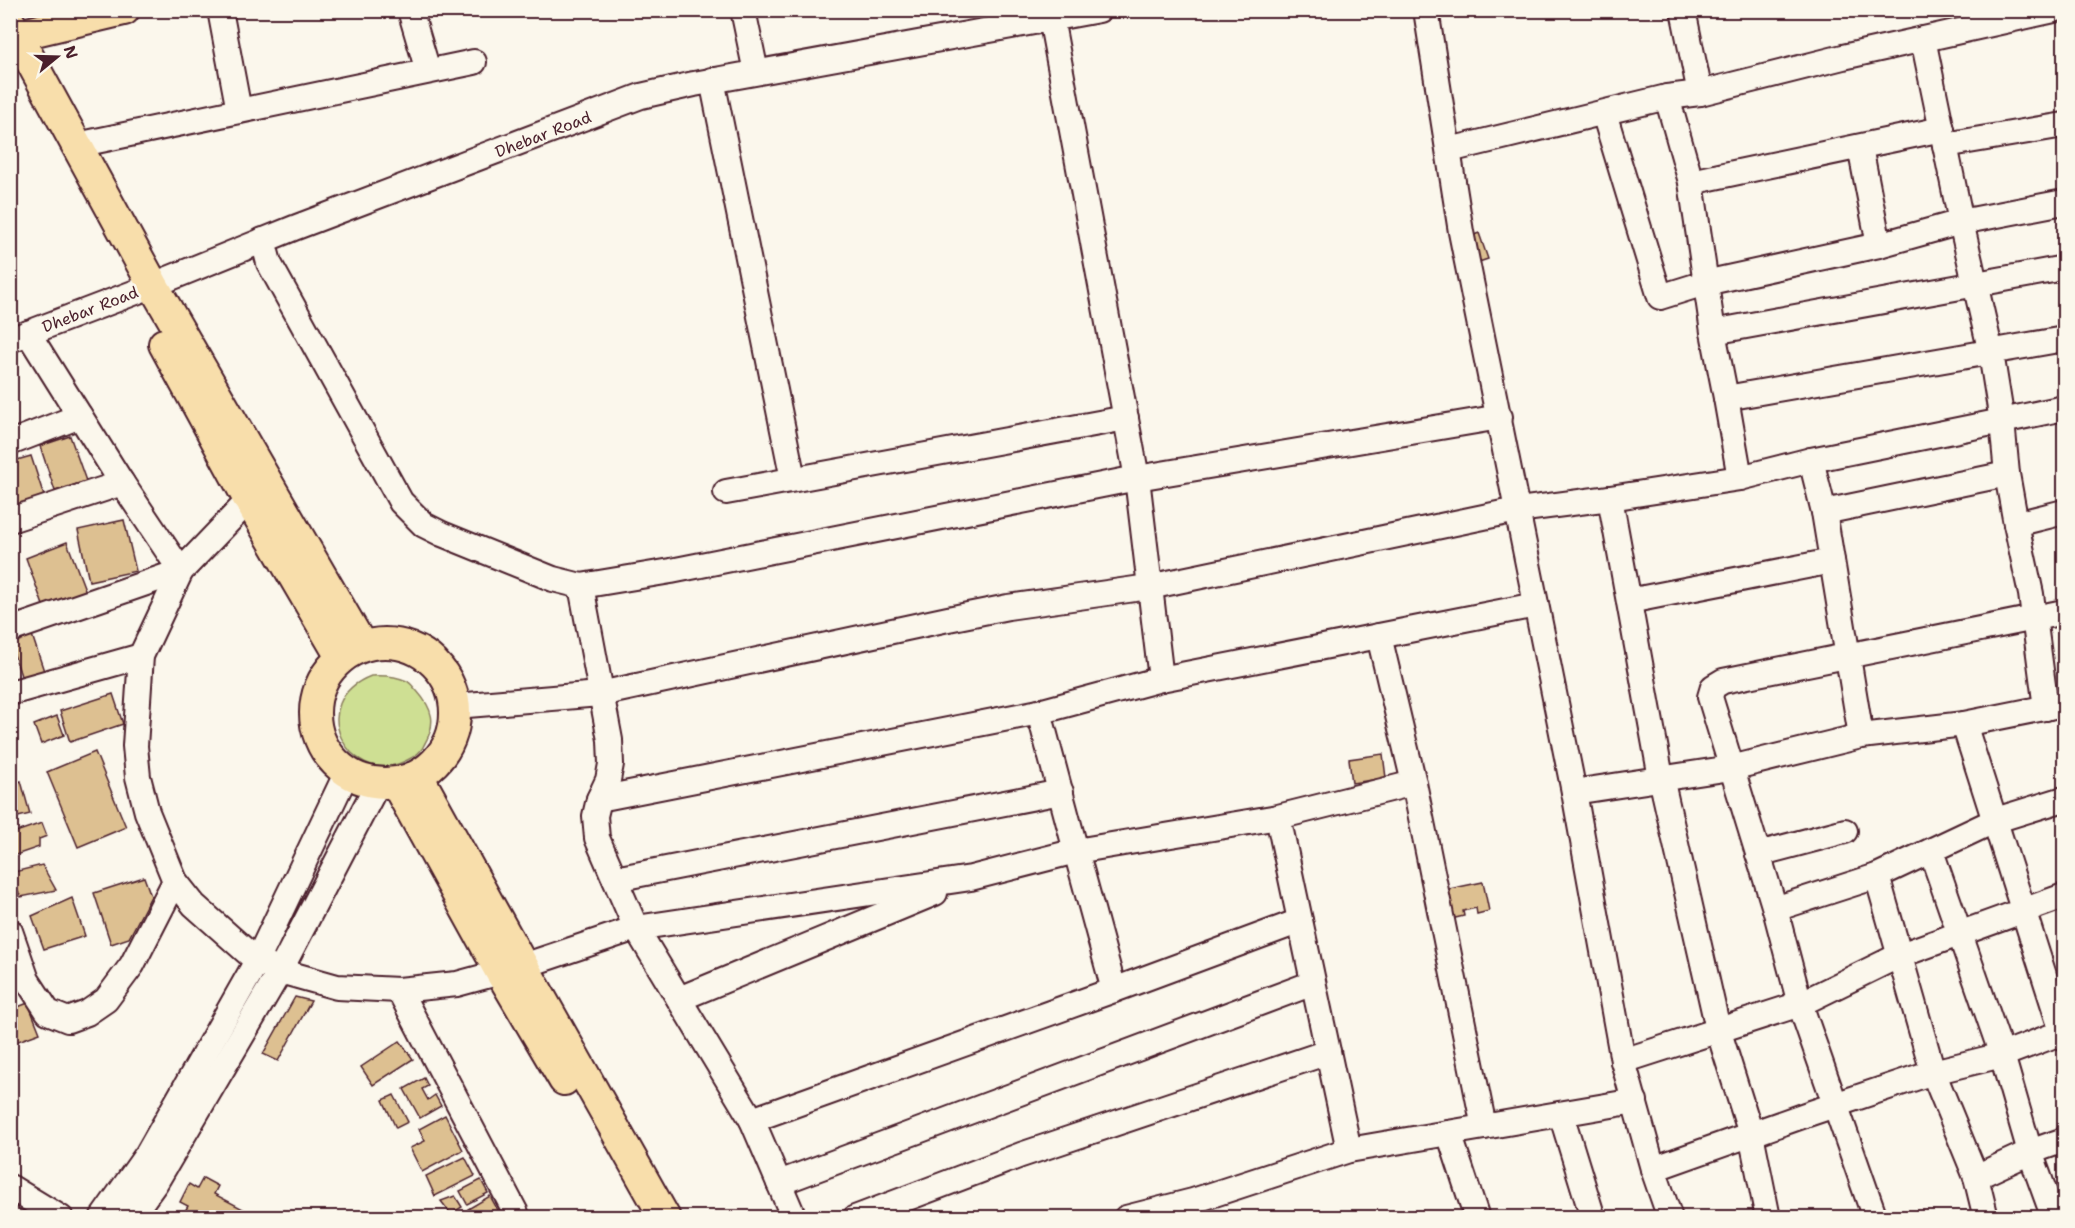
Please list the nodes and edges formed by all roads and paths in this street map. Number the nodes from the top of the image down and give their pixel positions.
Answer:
1 (124, 10) edge
2 (220, 10) edge
3 (410, 10) edge
4 (743, 10) edge
5 (1099, 10) edge
6 (1426, 10) edge
7 (1683, 10) edge
8 (2054, 11) edge
9 (1051, 18) junction
10 (14, 24) edge
11 (1923, 39) junction
12 (474, 62) dead end
13 (10, 67) edge
14 (428, 71) junction
15 (756, 72) junction
16 (712, 80) junction
17 (1700, 93) junction
18 (1667, 97) junction
19 (239, 111) junction
20 (1604, 113) junction
21 (2064, 125) edge
22 (1944, 137) junction
23 (77, 145) junction
24 (1860, 147) junction
25 (1449, 150) junction
26 (1691, 182) junction
27 (2064, 202) edge
28 (1961, 222) junction
29 (263, 240) junction
30 (1879, 245) junction
31 (2064, 268) edge
32 (1705, 283) junction
33 (1976, 283) junction
34 (144, 289) junction
35 (1713, 332) junction
36 (20, 336) edge
37 (2064, 339) edge
38 (1991, 353) junction
39 (1726, 398) junction
40 (2064, 408) edge
41 (80, 416) junction
42 (1500, 417) junction
43 (1126, 418) junction
44 (2002, 422) junction
45 (10, 443) edge
46 (1811, 460) junction
47 (2007, 474) junction
48 (1137, 478) junction
49 (1740, 478) junction
50 (793, 479) junction
51 (122, 483) junction
52 (726, 492) dead end
53 (1610, 498) junction
54 (249, 500) junction
55 (1517, 510) junction
56 (1824, 512) junction
57 (2064, 512) edge
58 (10, 520) edge
59 (2016, 524) junction
60 (1832, 561) junction
61 (181, 571) junction
62 (581, 586) junction
63 (1149, 587) junction
64 (1629, 601) junction
65 (1536, 605) junction
66 (2064, 612) edge
67 (2034, 618) junction
68 (10, 630) edge
69 (1379, 636) junction
70 (352, 652) junction
71 (141, 656) junction
72 (1847, 657) junction
73 (1161, 679) junction
74 (10, 693) edge
75 (600, 694) junction
76 (454, 706) junction
77 (2055, 706) edge
78 (1040, 712) junction
79 (1964, 724) junction
80 (1861, 736) junction
81 (1731, 768) junction
82 (347, 772) junction
83 (1661, 778) junction
84 (397, 781) junction
85 (1414, 783) junction
86 (1061, 792) junction
87 (1574, 792) junction
88 (599, 799) junction
89 (2064, 799) edge
90 (1278, 817) junction
91 (1995, 820) junction
92 (1845, 831) dead end
93 (1076, 851) junction
94 (1930, 851) junction
95 (1758, 854) junction
96 (1877, 876) junction
97 (971, 878) junction
98 (615, 879) junction
99 (175, 881) junction
100 (2064, 896) edge
101 (1775, 909) junction
102 (2023, 910) junction
103 (1300, 921) junction
104 (636, 928) junction
105 (10, 931) edge
106 (1960, 935) junction
107 (1898, 956) junction
108 (257, 961) junction
109 (512, 970) junction
110 (280, 971) junction
111 (1313, 983) junction
112 (2056, 984) edge
113 (399, 990) junction
114 (1114, 990) junction
115 (679, 999) junction
116 (1800, 1004) junction
117 (1718, 1029) junction
118 (2064, 1035) edge
119 (1328, 1052) junction
120 (2002, 1055) junction
121 (1623, 1061) junction
122 (1932, 1072) junction
123 (1635, 1101) junction
124 (1837, 1105) junction
125 (1561, 1114) junction
126 (752, 1120) junction
127 (1484, 1127) junction
128 (1449, 1133) junction
129 (1751, 1134) junction
130 (2064, 1140) edge
131 (1349, 1150) junction
132 (2030, 1152) junction
133 (1653, 1169) junction
134 (1976, 1177) junction
135 (779, 1183) junction
136 (10, 1187) edge
137 (1196, 1209) edge
138 (516, 1213) dead end
139 (61, 1218) edge
140 (102, 1218) edge
141 (130, 1218) edge
142 (644, 1218) edge
143 (665, 1218) edge
144 (794, 1218) edge
145 (855, 1218) edge
146 (1126, 1218) edge
147 (1477, 1218) edge
148 (1593, 1218) edge
149 (1670, 1218) edge
150 (1768, 1218) edge
151 (1875, 1218) edge
152 (1986, 1218) edge
153 (2054, 1218) edge

1 - 10 main road
2 - 19 street
3 - 14 street
4 - 15 street
5 - 9 street, Dhebar Road
6 - 25 street
7 - 17 street
8 - 11 street
9 - 15 street, Dhebar Road
9 - 43 street
10 - 23 main road
11 - 17 street
11 - 22 street
12 - 14 street
13 - 34 main road
14 - 19 street
15 - 16 street, Dhebar Road
16 - 29 street, Dhebar Road
16 - 50 street
17 - 18 street
18 - 20 street
18 - 26 street
19 - 23 street
20 - 25 street
20 - 32 street
21 - 22 street
22 - 24 street
22 - 28 street
23 - 34 main road
24 - 26 street
24 - 30 street
25 - 42 street
26 - 32 street
27 - 28 street
28 - 30 street
28 - 33 street
29 - 34 street, Dhebar Road
29 - 62 street
30 - 32 street
31 - 33 street
32 - 35 street
33 - 35 street
33 - 38 street
34 - 36 street, Dhebar Road
34 - 54 main road
34 - 70 main road
35 - 39 street
36 - 41 street
37 - 38 street
38 - 39 street
38 - 44 street
39 - 49 street
40 - 44 street
41 - 45 street
41 - 51 street
42 - 48 street
42 - 55 street
43 - 48 street
43 - 50 street
44 - 46 street
44 - 47 street
46 - 49 street
46 - 56 street
47 - 56 street
47 - 59 street
48 - 62 street
48 - 63 street
49 - 53 street
50 - 52 street
51 - 58 street
51 - 61 street
53 - 55 street
53 - 64 street
54 - 61 street
54 - 70 main road
55 - 63 street
55 - 65 street
56 - 60 street
57 - 59 street
59 - 67 street
60 - 64 street
60 - 72 street
61 - 68 street
61 - 71 street
62 - 75 street
63 - 73 street
63 - 75 street
64 - 83 street
65 - 69 street
65 - 87 street
66 - 67 street
67 - 72 street
67 - 77 street
69 - 73 street
69 - 85 street
70 - 76 main road
70 - 82 main road
71 - 74 street
71 - 99 street
72 - 80 street
72 - 81 street
73 - 78 street
75 - 76 street
75 - 88 street
76 - 84 main road
77 - 79 street
78 - 86 street
78 - 88 street
79 - 80 street
79 - 91 street
80 - 81 street
81 - 83 street
81 - 95 street
82 - 84 main road
82 - 108 street
83 - 87 street
83 - 117 street
84 - 109 main road
84 - 110 street
85 - 90 street
85 - 127 street
86 - 93 street
86 - 98 street
87 - 121 street
88 - 98 street
89 - 91 street
90 - 93 street
90 - 103 street
91 - 94 street
91 - 102 street
92 - 95 street
93 - 97 street
93 - 114 street
94 - 96 street
94 - 106 street
95 - 101 street
96 - 101 street
96 - 107 street
97 - 104 street
97 - 115 street
98 - 104 street
99 - 105 street
99 - 108 street
100 - 102 street
101 - 116 street
102 - 106 street
102 - 112 street
103 - 111 street
103 - 114 street
104 - 109 street
104 - 115 street
106 - 107 street
106 - 120 street
107 - 116 street
107 - 122 street
108 - 110 street
108 - 140 street
109 - 113 street
109 - 142 main road
109 - 143 main road
110 - 113 street
110 - 141 street
111 - 119 street
111 - 135 street
112 - 118 street
113 - 138 street
114 - 126 street
115 - 126 street
116 - 117 street
116 - 124 street
117 - 121 street
117 - 129 street
118 - 120 street
119 - 131 street
119 - 145 street
120 - 122 street
120 - 132 street
121 - 123 street
122 - 124 street
122 - 134 street
123 - 125 street
123 - 133 street
124 - 129 street
124 - 151 street
125 - 127 street
125 - 148 street
126 - 135 street
127 - 128 street
128 - 131 street
128 - 147 street
129 - 133 street
129 - 150 street
130 - 132 street
131 - 137 street
132 - 134 street
132 - 153 street
133 - 149 street
134 - 152 street
135 - 144 street
136 - 139 street
137 - 146 street

